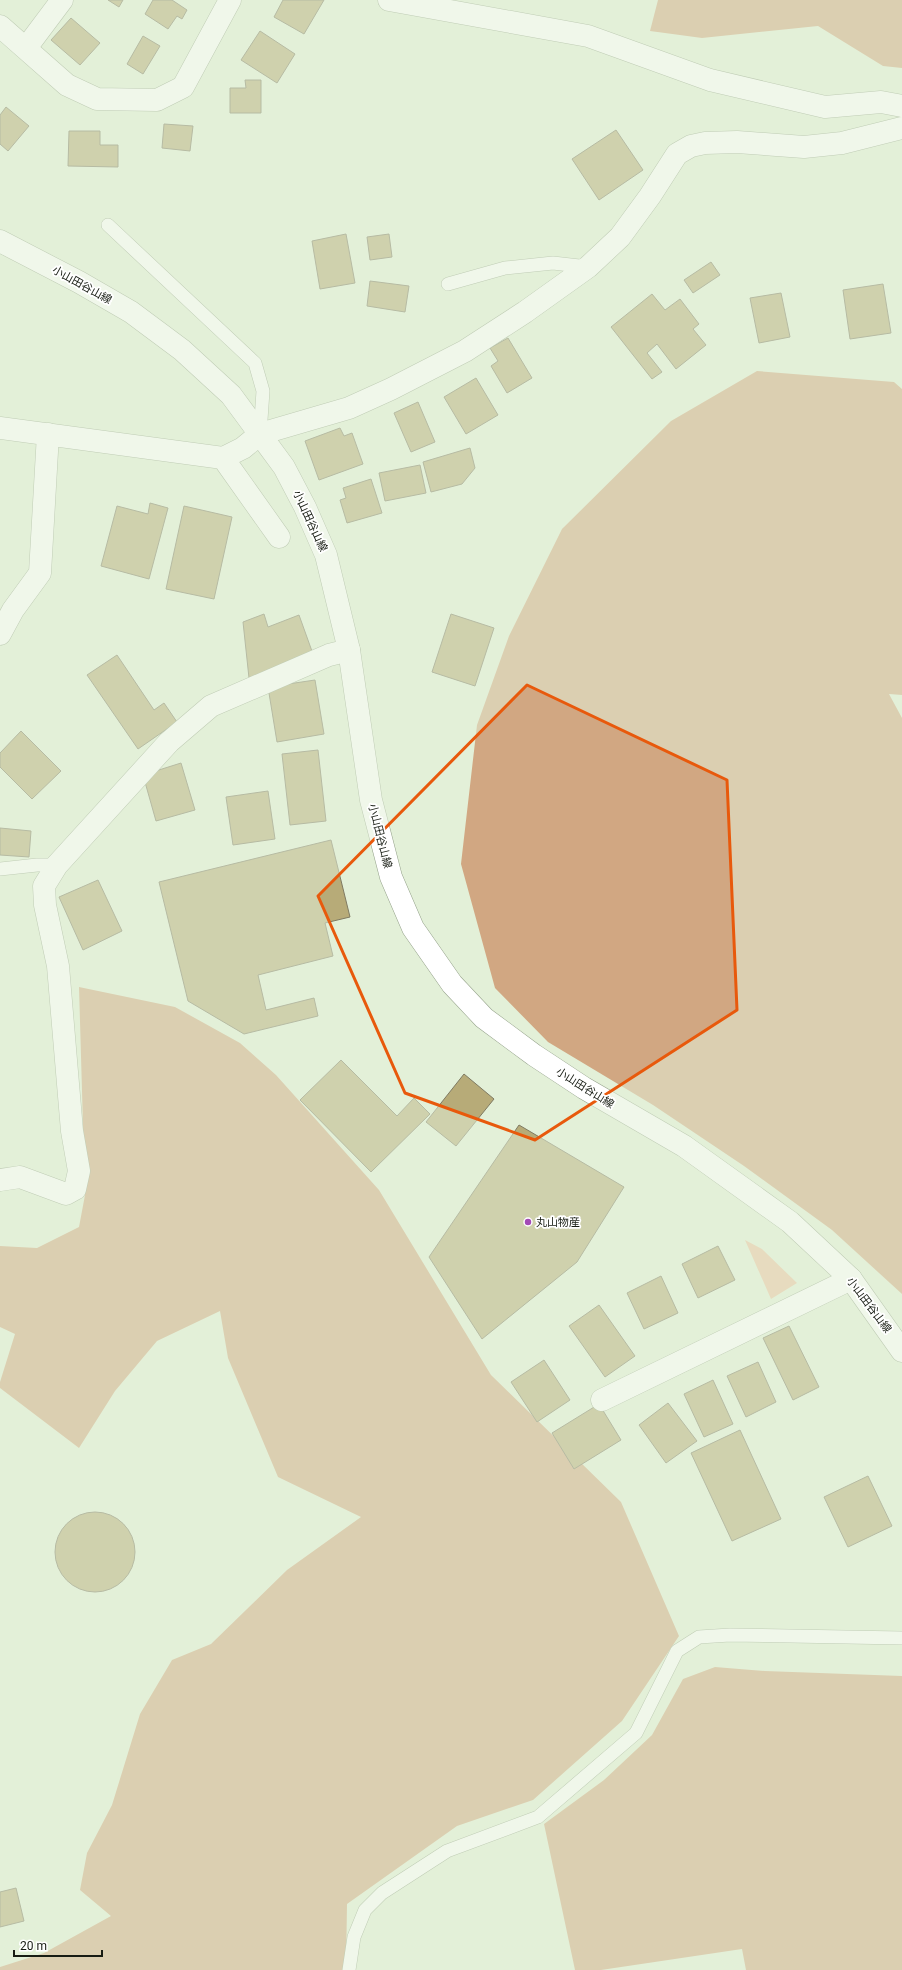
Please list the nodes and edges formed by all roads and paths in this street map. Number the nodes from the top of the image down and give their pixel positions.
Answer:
1 (62, 0) edge
2 (230, 0) edge
3 (389, 0) edge
4 (0, 26) edge
5 (26, 48) junction
6 (902, 106) edge
7 (902, 128) edge
8 (108, 225) dead end
9 (0, 241) edge
10 (588, 267) junction
11 (448, 284) dead end
12 (0, 428) edge
13 (48, 434) junction
14 (260, 434) junction
15 (223, 458) junction
16 (279, 537) dead end
17 (6, 607) edge
18 (0, 634) edge
19 (349, 650) junction
20 (58, 865) junction
21 (0, 869) edge
22 (0, 1180) edge
23 (851, 1279) junction
24 (902, 1351) edge
25 (602, 1400) dead end
26 (902, 1638) edge
27 (349, 1970) edge

1 - 5 street
2 - 5 street
3 - 6 street
4 - 5 street
7 - 10 street
8 - 14 lane
9 - 14 street, 小山田谷山線
10 - 11 lane
10 - 14 street
12 - 13 street
13 - 15 street
13 - 17 street
14 - 15 street
14 - 19 street, 小山田谷山線
15 - 16 street
17 - 18 street
19 - 20 street
19 - 23 street, 小山田谷山線
20 - 21 lane
20 - 22 street
23 - 24 street, 小山田谷山線
23 - 25 street
26 - 27 lane

